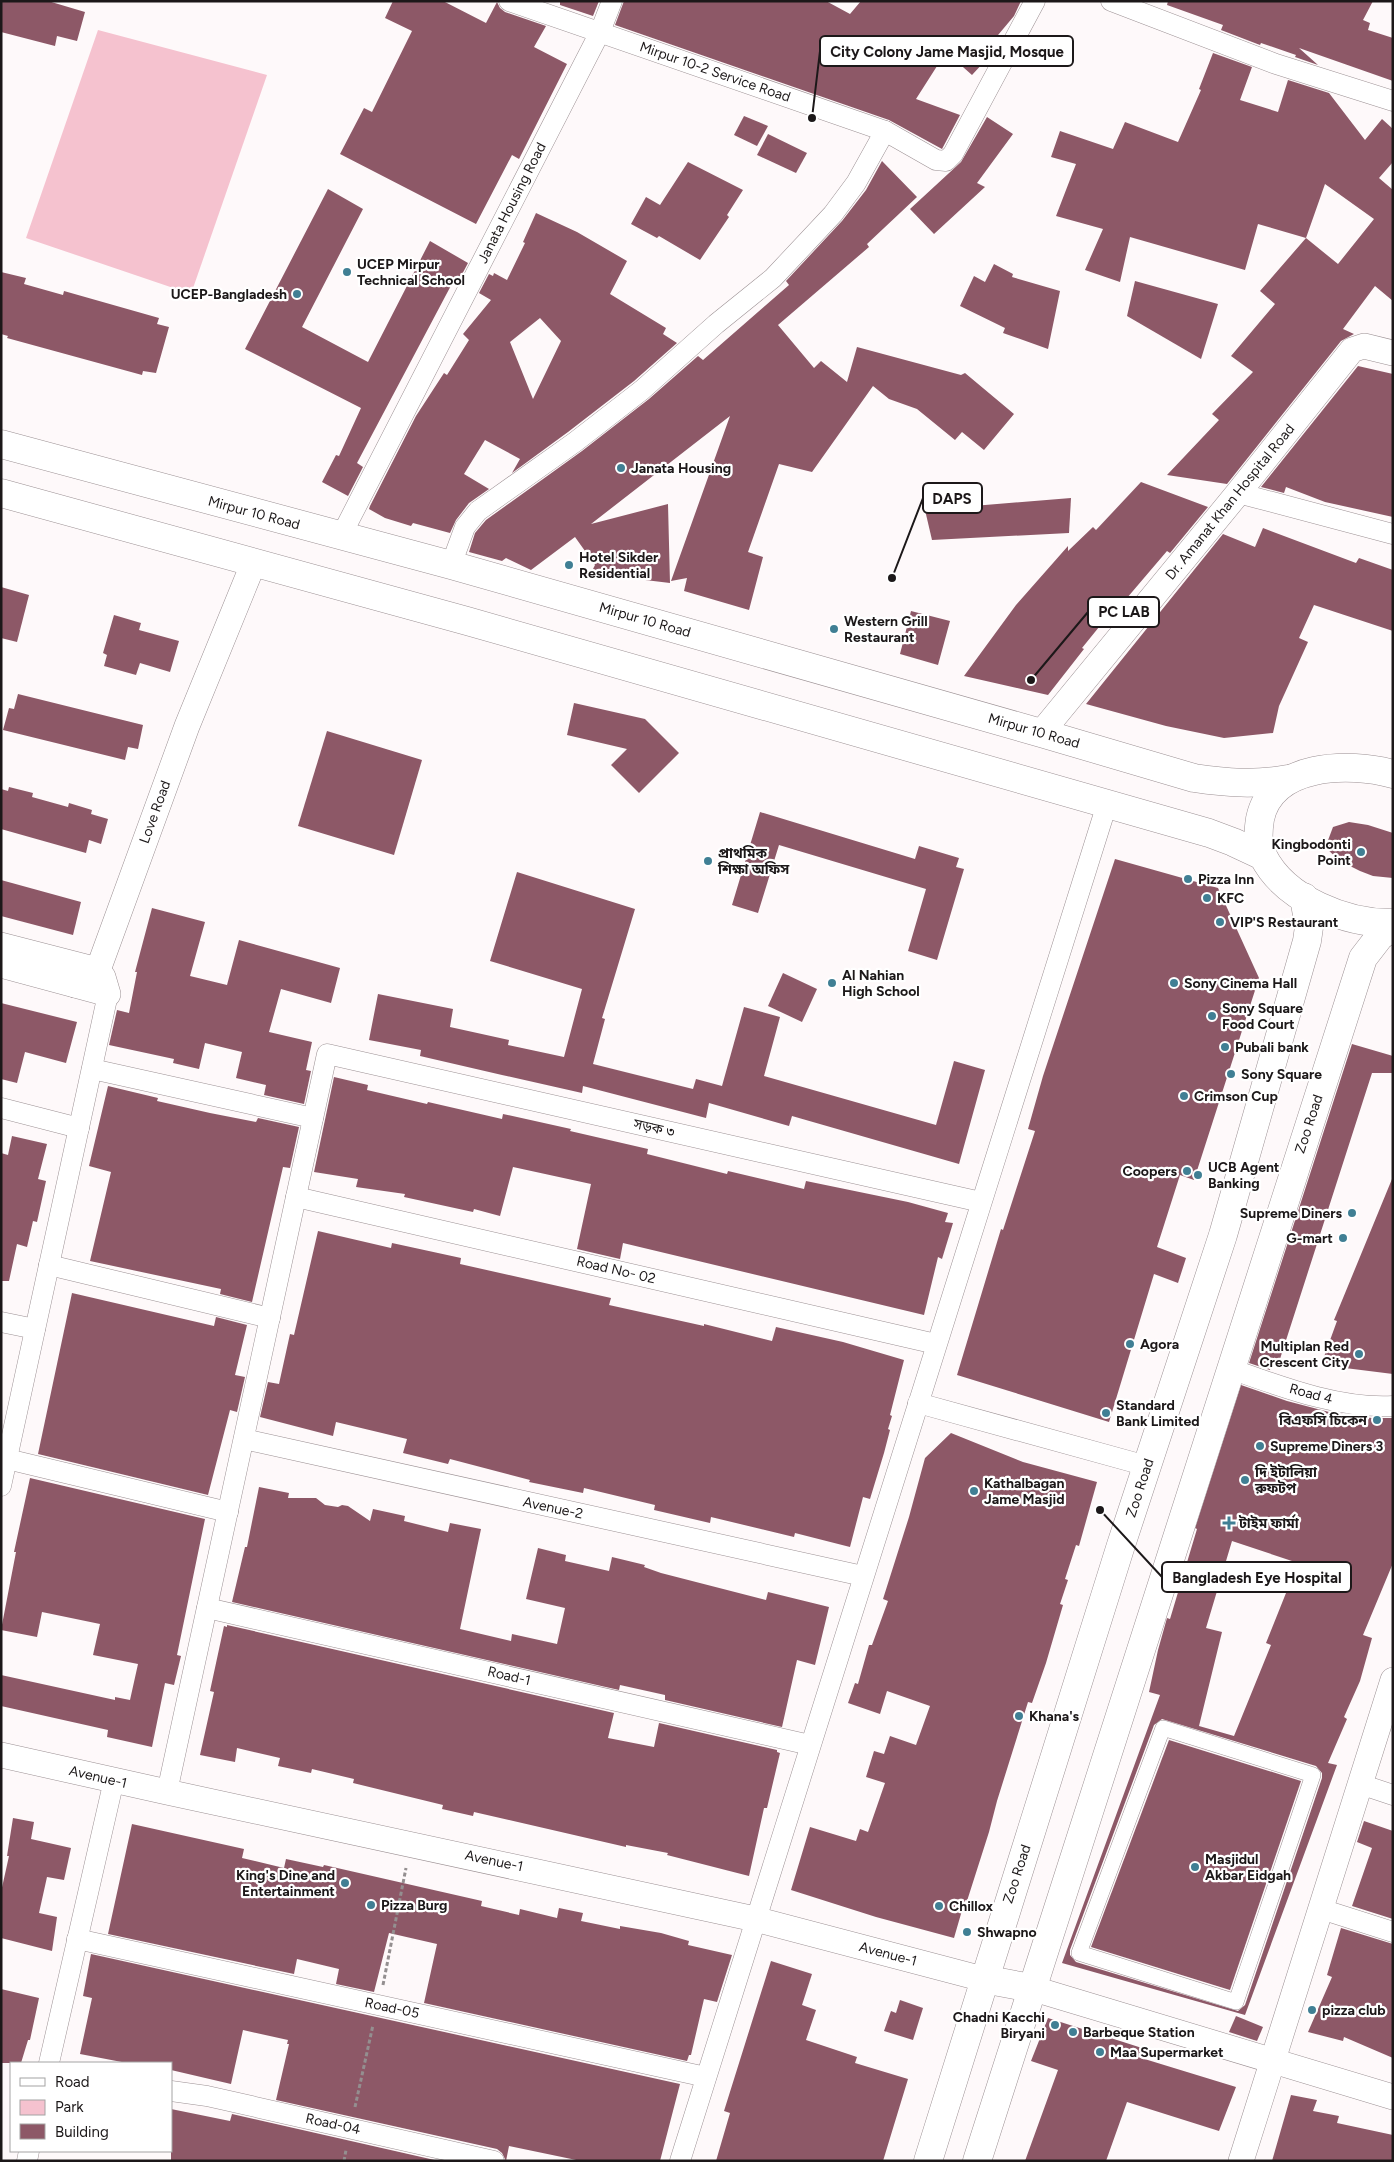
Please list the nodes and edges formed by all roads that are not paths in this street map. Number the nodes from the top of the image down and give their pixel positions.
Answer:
1 (509, 1) edge
2 (612, 1) edge
3 (1034, 1) edge
4 (1111, 1) edge
5 (600, 32) junction
6 (1393, 101) edge
7 (884, 131) junction
8 (1393, 354) edge
9 (1, 444) edge
10 (1, 493) edge
11 (1238, 493) junction
12 (1393, 534) edge
13 (341, 536) junction
14 (254, 562) junction
15 (451, 564) junction
16 (1041, 733) junction
17 (1393, 774) edge
18 (1288, 779) junction
19 (1107, 804) junction
20 (1263, 856) junction
21 (1304, 897) junction
22 (1393, 925) edge
23 (1, 945) edge
24 (1, 966) edge
25 (98, 970) junction
26 (75, 985) junction
27 (108, 994) junction
28 (92, 1069) junction
29 (1, 1108) edge
30 (313, 1118) junction
31 (79, 1128) junction
32 (296, 1197) junction
33 (981, 1202) junction
34 (49, 1265) junction
35 (270, 1318) junction
36 (1, 1322) edge
37 (35, 1329) junction
38 (936, 1344) junction
39 (1231, 1370) junction
40 (918, 1403) junction
41 (1393, 1406) edge
42 (244, 1439) junction
43 (7, 1459) junction
44 (1147, 1466) junction
45 (1, 1486) edge
46 (228, 1512) junction
47 (863, 1576) junction
48 (207, 1608) junction
49 (1393, 1680) edge
50 (810, 1745) junction
51 (1, 1755) edge
52 (1313, 1775) joint
53 (114, 1780) junction
54 (1360, 1784) junction
55 (167, 1792) junction
56 (1393, 1795) edge
57 (1321, 1909) junction
58 (755, 1919) junction
59 (1393, 1932) edge
60 (77, 1939) junction
61 (983, 1979) junction
62 (1031, 1988) junction
63 (1274, 2060) junction
64 (49, 2062) edge
65 (706, 2077) junction
66 (172, 2090) edge
67 (1393, 2097) edge
68 (494, 2161) edge
69 (680, 2161) edge
70 (928, 2161) edge
71 (977, 2161) edge
72 (1242, 2161) edge

1 - 5 street, Mirpur 10-2 Service Road
2 - 5 street, Janata Housing Road
3 - 7 street, Mirpur 10-2 Service Road
4 - 6 street
5 - 7 street, Mirpur 10-2 Service Road
5 - 13 street, Janata Housing Road
7 - 15 street
8 - 11 street, Dr. Amanat Khan Hospital Road
9 - 13 main road, Mirpur 10 Road
10 - 14 main road
11 - 12 street
11 - 16 street, Dr. Amanat Khan Hospital Road
13 - 15 main road, Mirpur 10 Road
14 - 19 main road
14 - 25 street, Love Road
15 - 16 main road, Mirpur 10 Road
16 - 18 main road, Mirpur 10 Road
17 - 18 main road, Mirpur 10 Road
18 - 20 main road
19 - 20 main road
19 - 33 street
20 - 21 main road
21 - 22 main road
21 - 44 main road, Zoo Road
22 - 39 main road, Zoo Road
23 - 25 street
24 - 26 street
25 - 26 street
25 - 27 street
26 - 27 street
27 - 28 street
28 - 30 street
28 - 31 street
29 - 31 street
30 - 32 street
30 - 33 street, সড়ক ৩
31 - 34 street
32 - 35 street
32 - 38 street, Road No- 02
33 - 38 street
34 - 35 street
34 - 37 street
35 - 42 street
36 - 37 street
37 - 43 street
38 - 40 street
39 - 41 street, Road 4
39 - 62 main road, Zoo Road
40 - 44 street
40 - 47 street
42 - 46 street
42 - 47 street, Avenue-2
43 - 45 street
43 - 46 street
44 - 61 main road, Zoo Road
46 - 48 street
47 - 50 street
48 - 50 street, Road-1
48 - 55 street
49 - 54 street
50 - 58 street
51 - 53 street, Avenue-1
52 - 52 street
53 - 55 street, Avenue-1
53 - 60 street
54 - 56 street
54 - 57 street
55 - 58 street, Avenue-1
57 - 59 street
57 - 63 street
58 - 61 street, Avenue-1
58 - 65 street
60 - 64 street
60 - 65 street, Road-05
61 - 62 main road
61 - 70 main road, Zoo Road
62 - 63 street
62 - 71 main road, Zoo Road
63 - 67 street
63 - 72 street
65 - 69 street
66 - 68 street, Road-04

